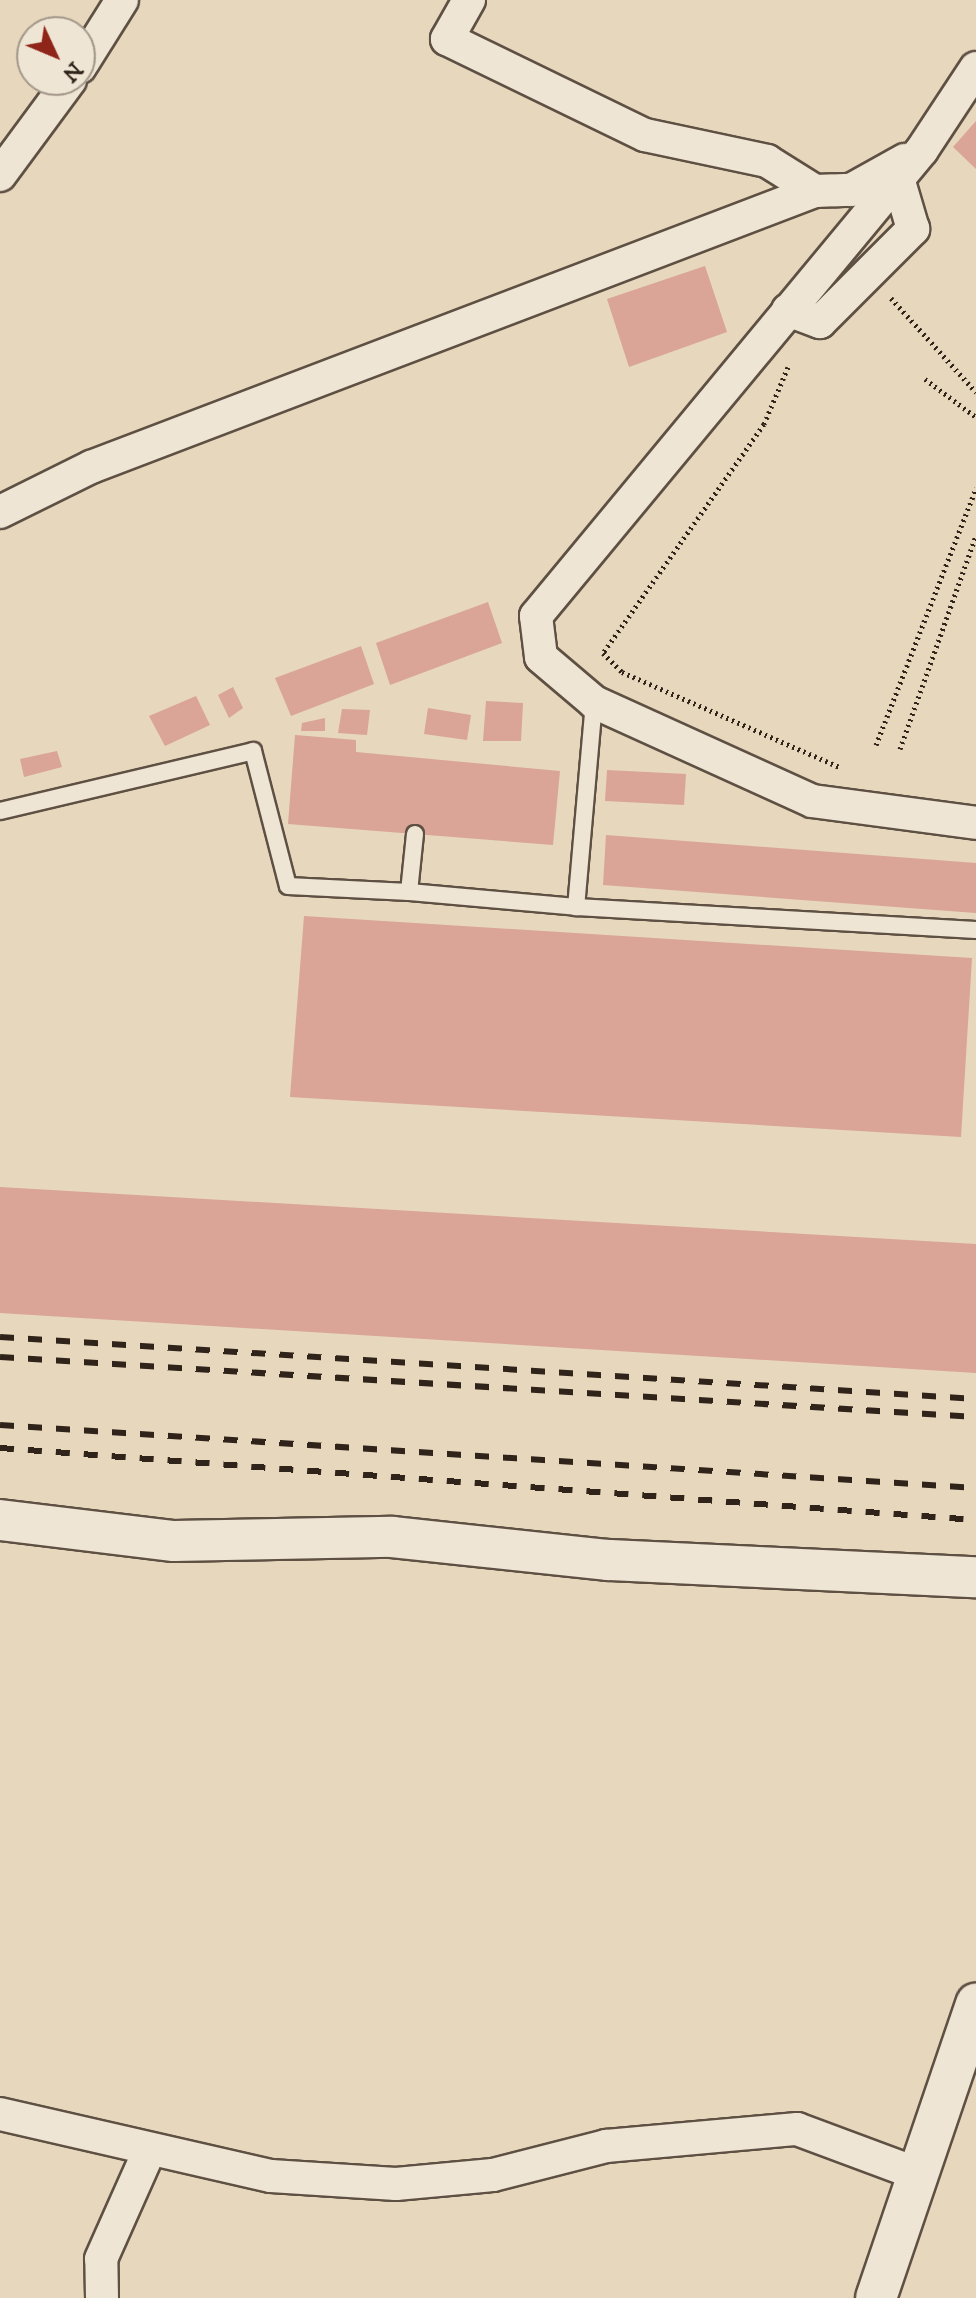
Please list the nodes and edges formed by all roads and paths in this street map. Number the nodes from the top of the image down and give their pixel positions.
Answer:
1 (122, 0) edge
2 (469, 0) edge
3 (96, 41) edge
4 (976, 68) edge
5 (58, 96) edge
6 (922, 150) junction
7 (0, 175) edge
8 (898, 178) junction
9 (815, 191) junction
10 (868, 274) junction
11 (789, 310) junction
12 (925, 379) dead end
13 (976, 392) edge
14 (976, 417) edge
15 (976, 488) edge
16 (0, 512) edge
17 (976, 535) edge
18 (594, 702) junction
19 (876, 745) dead end
20 (900, 749) dead end
21 (850, 771) dead end
22 (0, 811) edge
23 (976, 823) edge
24 (415, 834) dead end
25 (409, 892) junction
26 (576, 907) junction
27 (976, 930) edge
28 (0, 1520) edge
29 (976, 1577) edge
30 (976, 2004) edge
31 (0, 2114) edge
32 (149, 2151) junction
33 (918, 2174) junction
34 (102, 2298) edge
35 (876, 2298) edge

1 - 3 street
2 - 9 street
4 - 6 street
5 - 7 street
6 - 8 street
6 - 9 street
8 - 10 street
8 - 11 street
9 - 16 street
10 - 11 street
10 - 13 path
11 - 18 street
11 - 21 path
12 - 14 path
15 - 19 path
17 - 20 path
18 - 23 street
18 - 26 lane
22 - 25 lane
24 - 25 lane
25 - 26 lane
26 - 27 lane
28 - 29 street
30 - 33 street
31 - 32 street
32 - 33 street
32 - 34 street
33 - 35 street

